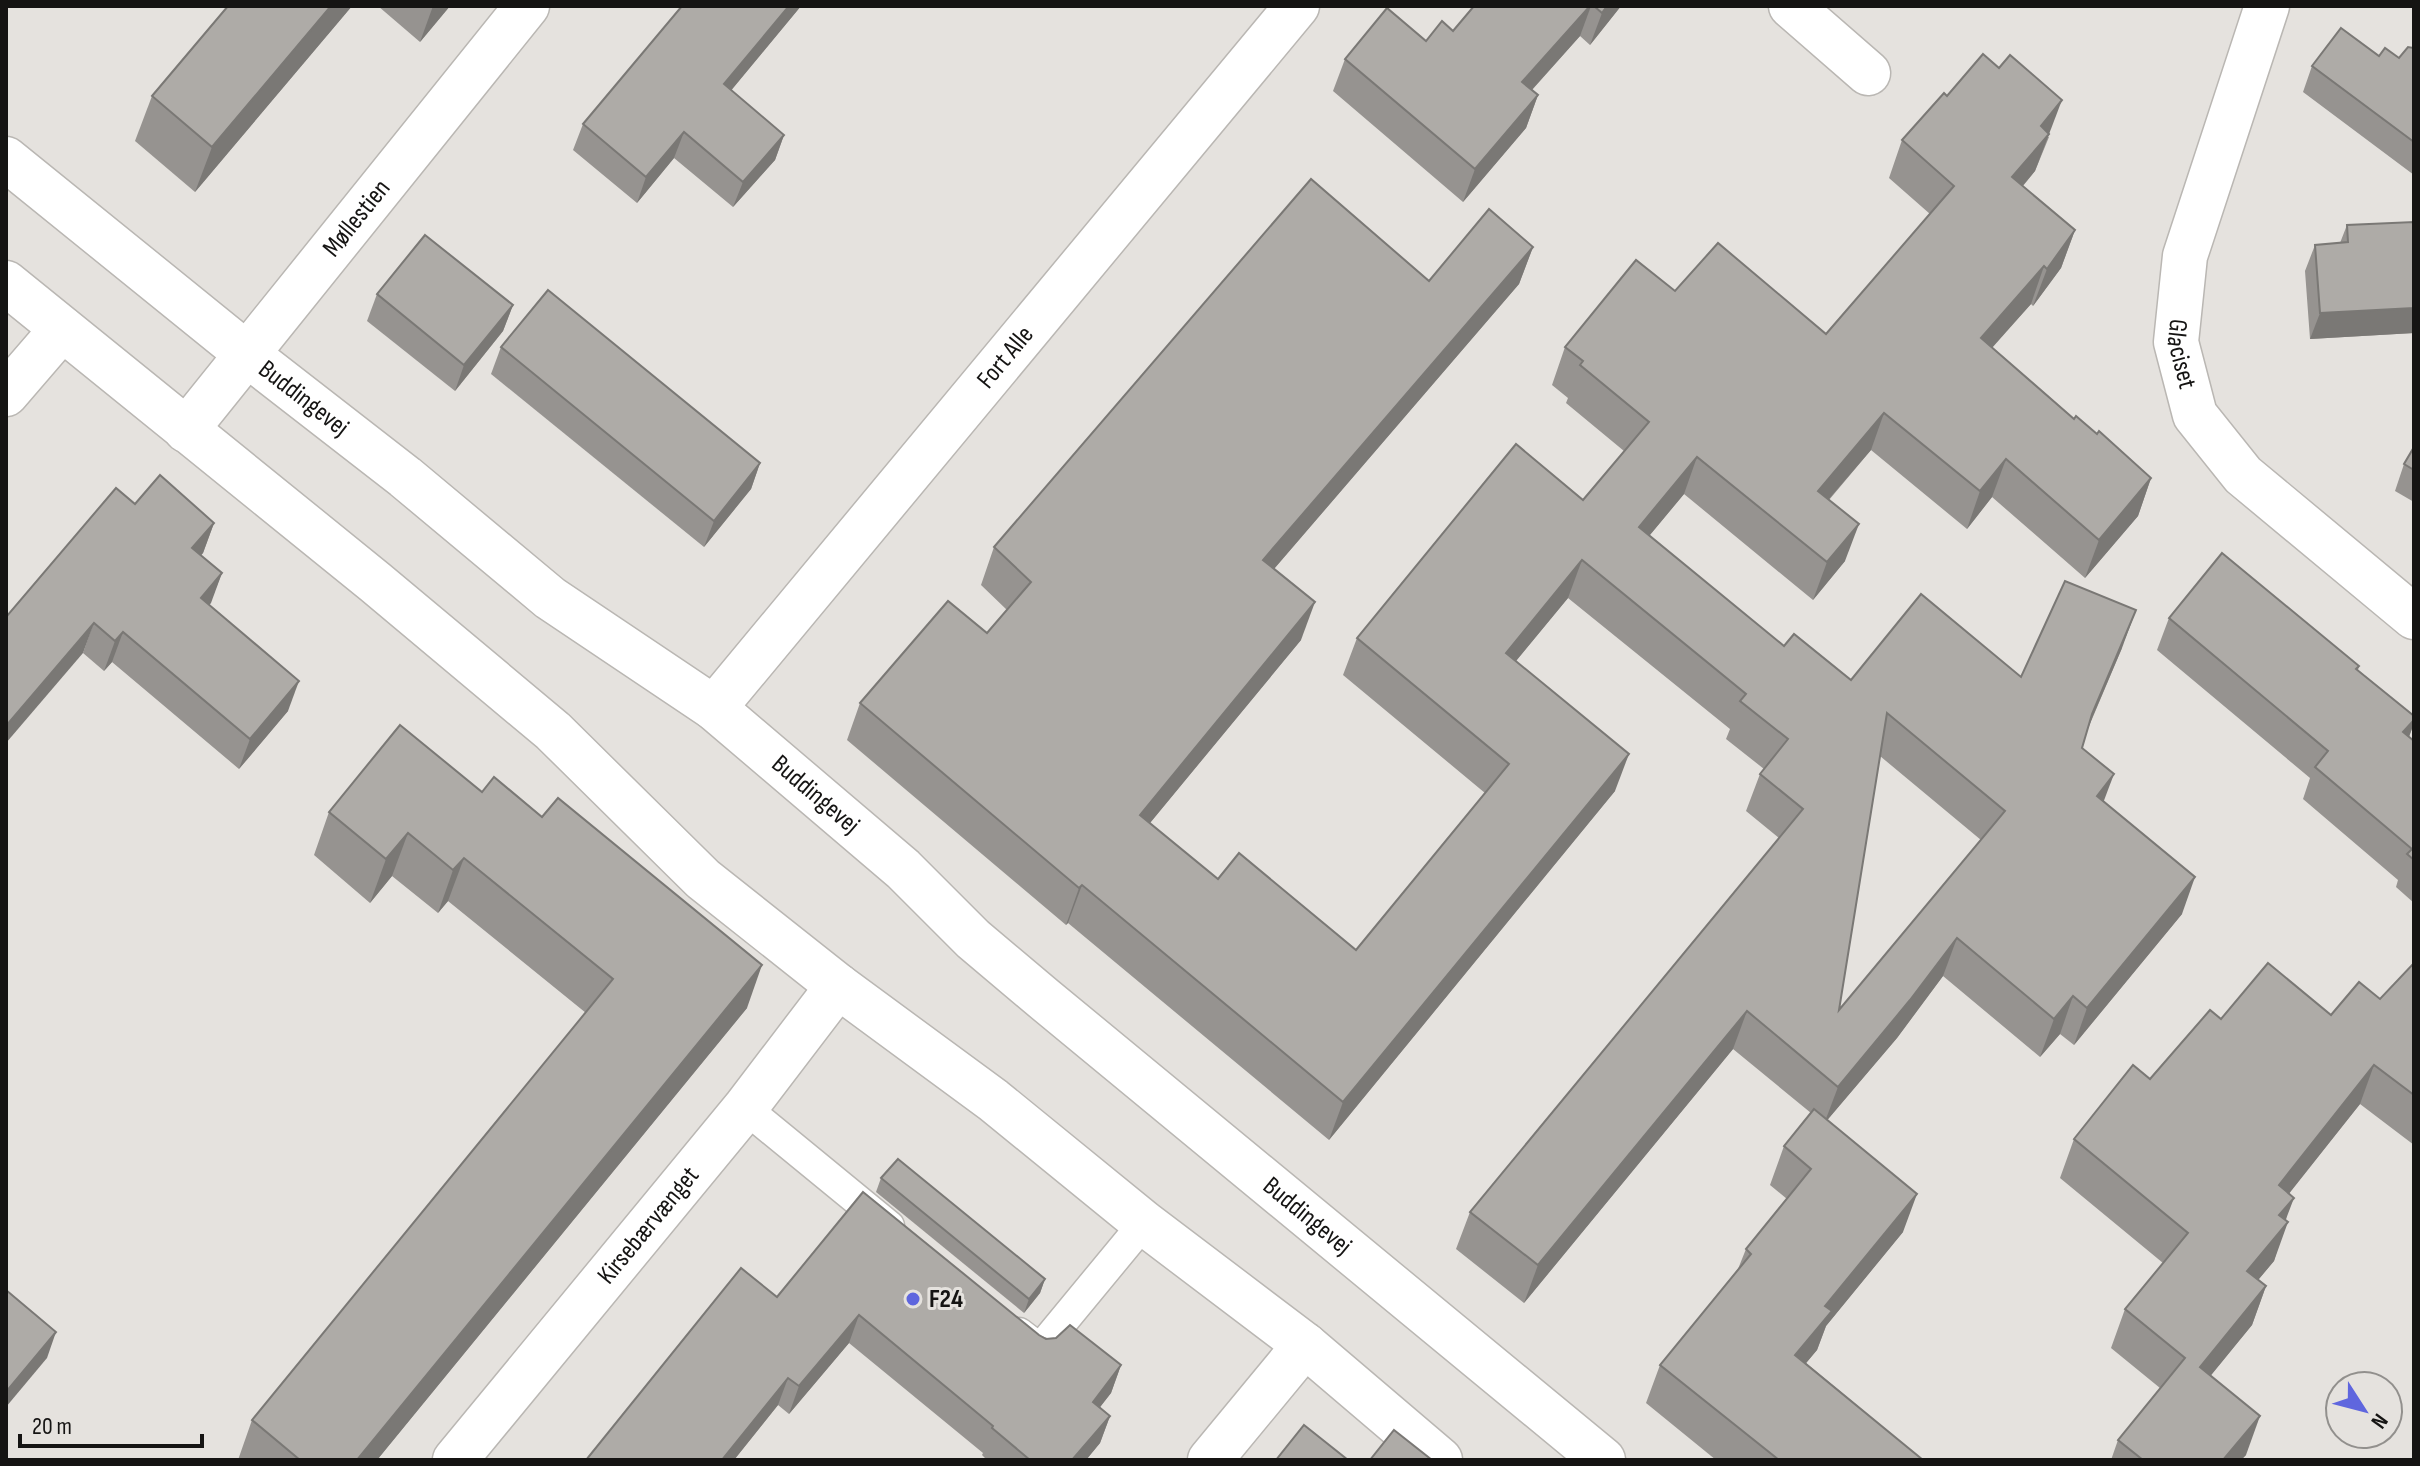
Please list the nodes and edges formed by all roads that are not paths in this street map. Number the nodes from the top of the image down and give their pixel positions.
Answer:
1 (527, 6) edge
2 (1297, 6) edge
3 (1791, 6) edge
4 (2267, 6) edge
5 (1868, 73) dead end
6 (6, 159) edge
7 (6, 283) edge
8 (62, 329) junction
9 (248, 355) junction
10 (6, 394) edge
11 (186, 430) junction
12 (2414, 617) edge
13 (714, 708) junction
14 (838, 986) junction
15 (745, 1108) junction
16 (1144, 1223) junction
17 (905, 1239) edge
18 (1003, 1319) edge
19 (1305, 1345) junction
20 (455, 1460) edge
21 (1210, 1460) edge
22 (1440, 1460) edge
23 (1603, 1460) edge

1 - 9 street, Møllestien
2 - 13 street, Fort Alle
3 - 5 street
4 - 12 street, Glaciset
6 - 9 street, Buddingevej
7 - 8 street
8 - 10 street
8 - 11 street
9 - 11 street, Møllestien
9 - 13 street, Buddingevej
11 - 14 street
13 - 23 street, Buddingevej
14 - 15 street, Kirsebærvænget
14 - 16 street
15 - 17 lane
15 - 20 street, Kirsebærvænget
16 - 18 lane
16 - 19 street
19 - 21 street
19 - 22 street

